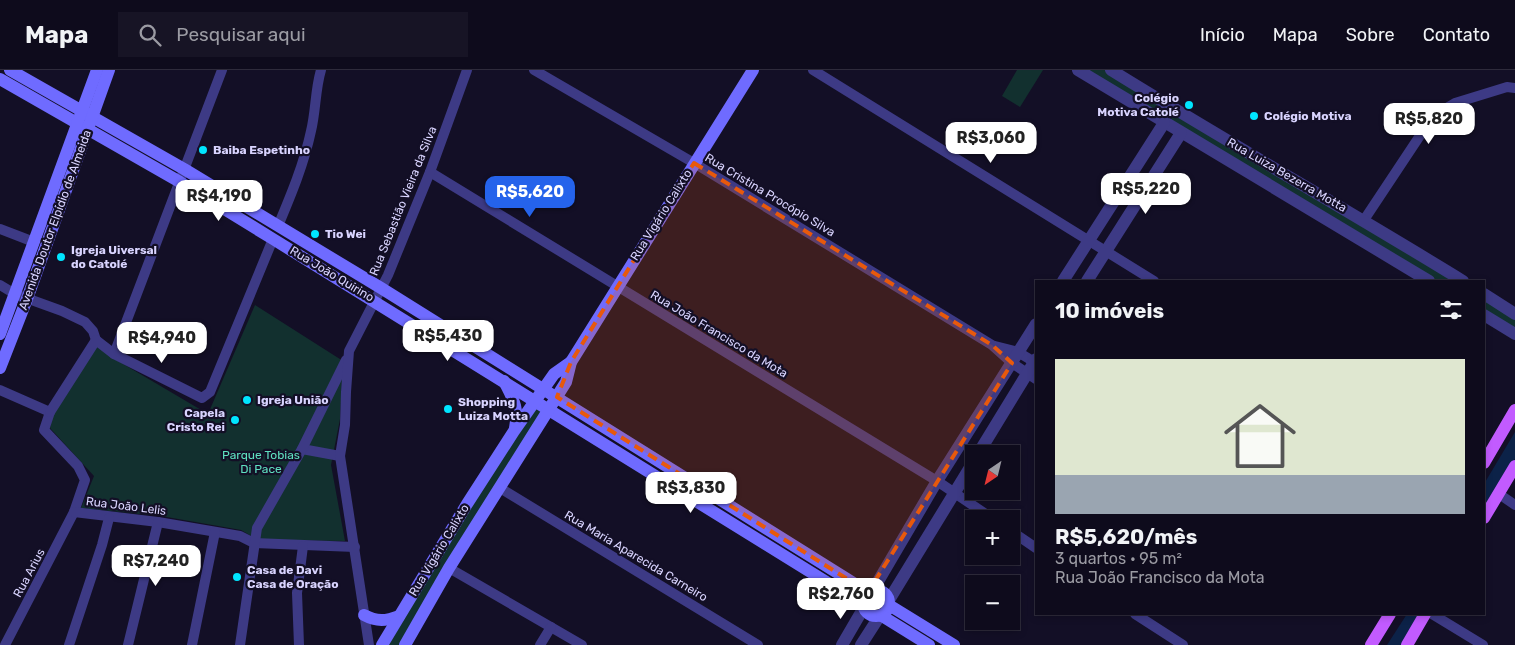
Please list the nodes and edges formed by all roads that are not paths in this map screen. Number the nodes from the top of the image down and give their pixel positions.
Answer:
1 (10, 70) edge
2 (97, 70) edge
3 (109, 70) edge
4 (222, 70) edge
5 (321, 70) edge
6 (467, 70) edge
7 (534, 70) edge
8 (753, 70) edge
9 (813, 70) edge
10 (1078, 70) edge
11 (1110, 70) edge
12 (0, 79) edge
13 (1515, 88) edge
14 (87, 114) junction
15 (1164, 123) junction
16 (83, 128) junction
17 (1182, 133) junction
18 (694, 163) junction
19 (184, 169) junction
20 (430, 172) junction
21 (180, 182) junction
22 (1359, 217) junction
23 (278, 226) junction
24 (0, 229) edge
25 (1344, 230) junction
26 (273, 239) junction
27 (1089, 239) junction
28 (34, 242) junction
29 (1107, 251) junction
30 (1064, 280) edge
31 (1088, 280) edge
32 (1152, 280) edge
33 (1427, 280) edge
34 (1461, 280) edge
35 (0, 286) edge
36 (617, 286) junction
37 (381, 288) junction
38 (15, 294) junction
39 (1485, 295) edge
40 (27, 299) junction
41 (375, 301) junction
42 (1515, 314) edge
43 (1485, 316) edge
44 (1035, 326) edge
45 (0, 334) edge
46 (1515, 334) edge
47 (96, 340) junction
48 (4, 344) edge
49 (350, 352) junction
50 (114, 354) junction
51 (1015, 358) junction
52 (1035, 361) edge
53 (571, 362) junction
54 (0, 368) edge
55 (1032, 376) edge
56 (504, 381) junction
57 (543, 388) junction
58 (0, 390) edge
59 (557, 397) junction
60 (535, 400) junction
61 (549, 410) junction
62 (1515, 410) edge
63 (50, 412) junction
64 (514, 431) junction
65 (984, 445) edge
66 (302, 449) junction
67 (340, 456) junction
68 (1485, 461) edge
69 (1515, 466) edge
70 (965, 475) edge
71 (937, 481) junction
72 (500, 488) junction
73 (954, 493) junction
74 (1499, 494) junction
75 (1515, 505) edge
76 (980, 510) edge
77 (74, 512) junction
78 (1485, 516) edge
79 (109, 518) junction
80 (158, 522) junction
81 (215, 532) junction
82 (1020, 537) edge
83 (254, 543) junction
84 (303, 546) junction
85 (1035, 547) edge
86 (355, 548) junction
87 (449, 568) junction
88 (871, 591) junction
89 (889, 602) junction
90 (863, 606) junction
91 (364, 615) junction
92 (1136, 615) edge
93 (1389, 615) edge
94 (1424, 615) edge
95 (1434, 615) edge
96 (399, 616) junction
97 (880, 616) junction
98 (552, 627) junction
99 (1167, 641) edge
100 (5, 645) edge
101 (69, 645) edge
102 (128, 645) edge
103 (192, 645) edge
104 (240, 645) edge
105 (299, 645) edge
106 (368, 645) edge
107 (382, 645) edge
108 (405, 645) edge
109 (540, 645) edge
110 (582, 645) edge
111 (758, 645) edge
112 (842, 645) edge
113 (861, 645) edge
114 (929, 645) edge
115 (954, 645) edge
116 (1182, 645) edge
117 (1371, 645) edge
118 (1407, 645) edge
119 (1483, 645) edge

1 - 14 main road, Rua João Quirino
2 - 14 main road, Avenida Doutor Elpídio de Almeida
3 - 14 main road, Avenida Doutor Elpídio de Almeida
4 - 19 street
5 - 23 street
6 - 20 street, Rua Sebastião Vieira da Silva
7 - 18 street, Rua Cristina Procópio Silva
8 - 18 main road, Rua Vigário Calixto
9 - 27 street
10 - 15 street, Rua Luiza Bezerra Motta
11 - 22 street, Rua Luiza Bezerra Motta
12 - 16 main road, Rua João Quirino
13 - 22 street
14 - 16 main road, Avenida Doutor Elpídio de Almeida
14 - 19 main road, Rua João Quirino
15 - 17 street, Rua Luiza Bezerra Motta
15 - 27 street
16 - 21 main road, Rua João Quirino
16 - 28 main road, Avenida Doutor Elpídio de Almeida
16 - 40 main road, Avenida Doutor Elpídio de Almeida
17 - 25 street, Rua Luiza Bezerra Motta
17 - 29 street
18 - 36 main road, Rua Vigário Calixto
18 - 51 street, Rua Cristina Procópio Silva
19 - 21 street
19 - 23 main road, Rua João Quirino
20 - 36 street, Rua João Francisco da Mota
20 - 37 street, Rua Sebastião Vieira da Silva
21 - 26 main road, Rua João Quirino
21 - 50 street
22 - 25 street
22 - 34 street, Rua Luiza Bezerra Motta
23 - 37 main road, Rua João Quirino
24 - 28 street
25 - 33 street, Rua Luiza Bezerra Motta
26 - 41 main road, Rua João Quirino
26 - 50 street
27 - 29 street
27 - 30 street
28 - 38 main road, Avenida Doutor Elpídio de Almeida
29 - 31 street
29 - 32 street
35 - 38 street
36 - 53 main road, Rua Vigário Calixto
36 - 71 street, Rua João Francisco da Mota
37 - 41 street, Rua Sebastião Vieira da Silva
37 - 57 main road, Rua João Quirino
38 - 40 street
38 - 45 main road, Avenida Doutor Elpídio de Almeida
39 - 42 street
40 - 47 street
40 - 48 main road, Avenida Doutor Elpídio de Almeida
41 - 49 street, Rua Sebastião Vieira da Silva
41 - 56 main road, Rua João Quirino
43 - 46 street
44 - 51 street
47 - 50 street
47 - 63 street
48 - 54 main road, Avenida Doutor Elpídio de Almeida
49 - 66 street
49 - 67 street, Rua Sebastião Vieira da Silva
51 - 52 street, Rua Cristina Procópio Silva
51 - 55 street, Rua Cristina Procópio Silva
51 - 71 street
53 - 57 main road, Rua Vigário Calixto
53 - 59 main road, Rua Vigário Calixto
55 - 65 street
56 - 60 main road, Rua João Quirino
56 - 64 main road
57 - 59 main road, Rua João Quirino
57 - 60 main road, Rua Vigário Calixto
58 - 63 street
59 - 61 main road, Rua Vigário Calixto
59 - 88 main road, Rua João Quirino
60 - 61 main road, Rua João Quirino
60 - 64 main road, Rua Vigário Calixto
61 - 72 main road, Rua Vigário Calixto
61 - 90 main road, Rua João Quirino
62 - 68 main road
63 - 77 street, Rua João Lelis
64 - 96 main road, Rua Vigário Calixto
66 - 67 street
66 - 83 street
67 - 86 street, Rua Sebastião Vieira da Silva
69 - 74 main road
70 - 73 street
71 - 73 street, Rua João Francisco da Mota
71 - 88 street
72 - 87 main road, Rua Vigário Calixto
72 - 111 street, Rua Maria Aparecida Carneiro
73 - 76 street, Rua João Francisco da Mota
73 - 89 street
74 - 75 street
74 - 78 main road
77 - 79 street, Rua João Lelis
77 - 100 street, Rua Arius
79 - 80 street, Rua João Lelis
79 - 101 street
80 - 81 street, Rua João Lelis
80 - 102 street
81 - 83 street, Rua João Lelis
81 - 103 street
82 - 85 street
83 - 84 street, Rua João Lelis
83 - 104 street
84 - 86 street, Rua João Lelis
84 - 105 street
86 - 91 street, Rua Sebastião Vieira da Silva
87 - 98 street
87 - 108 main road, Rua Vigário Calixto
88 - 89 main road
88 - 90 main road
89 - 97 main road
89 - 115 main road
90 - 97 main road
90 - 112 street
91 - 96 main road
91 - 106 street, Rua Sebastião Vieira da Silva
92 - 99 street
93 - 117 main road
94 - 118 main road
95 - 119 street
96 - 107 main road, Rua Vigário Calixto
97 - 113 street
97 - 114 main road
98 - 109 street
98 - 110 street
99 - 116 street

